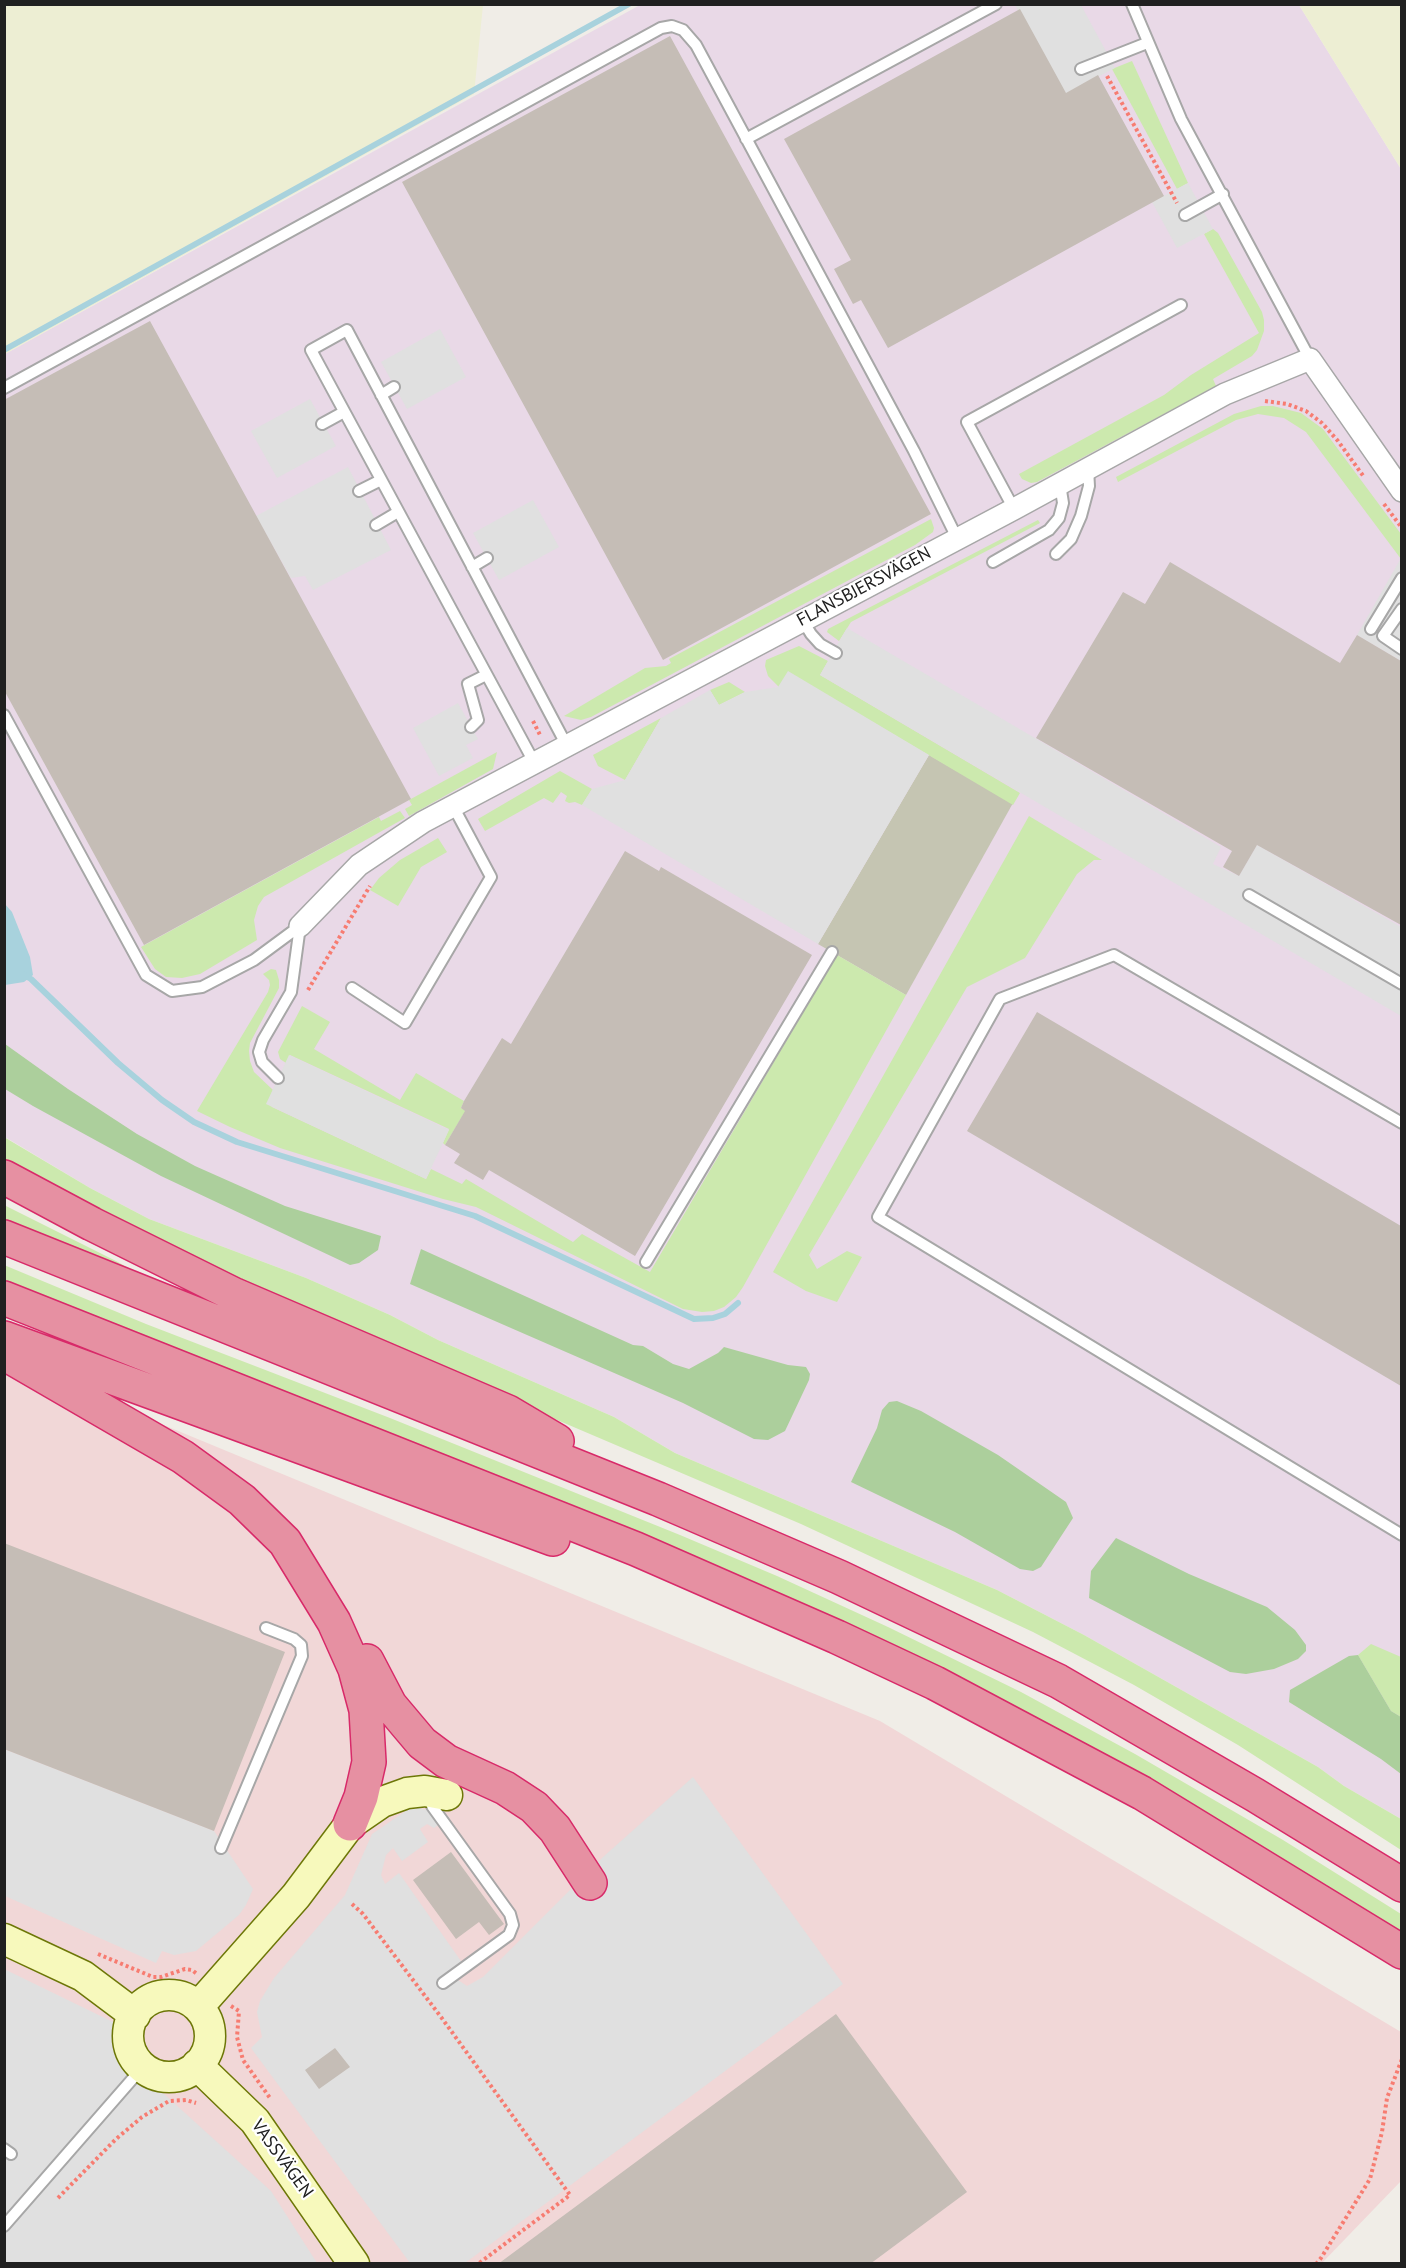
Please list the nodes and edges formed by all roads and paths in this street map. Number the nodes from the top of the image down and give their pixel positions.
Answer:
1 (996, 4) edge
2 (1132, 4) edge
3 (1147, 43) junction
4 (1099, 62) junction
5 (1081, 69) dead end
6 (746, 139) junction
7 (1223, 194) junction
8 (1185, 215) joint
9 (1181, 305) dead end
10 (1310, 359) junction
11 (394, 387) dead end
12 (4, 388) edge
13 (381, 395) junction
14 (1263, 402) dead end
15 (344, 412) junction
16 (322, 424) dead end
17 (1088, 469) junction
18 (381, 480) junction
19 (1366, 480) dead end
20 (1060, 484) junction
21 (359, 491) dead end
22 (1401, 491) edge
23 (1380, 499) dead end
24 (1014, 509) junction
25 (398, 512) junction
26 (376, 525) dead end
27 (1401, 528) edge
28 (957, 538) junction
29 (1056, 554) dead end
30 (487, 558) dead end
31 (993, 562) dead end
32 (472, 567) junction
33 (1401, 578) edge
34 (1401, 609) edge
35 (803, 621) junction
36 (1371, 629) dead end
37 (1401, 649) edge
38 (836, 653) dead end
39 (486, 675) junction
40 (4, 715) edge
41 (471, 727) dead end
42 (567, 746) junction
43 (535, 764) junction
44 (453, 806) junction
45 (372, 883) dead end
46 (1249, 895) dead end
47 (300, 926) junction
48 (832, 952) dead end
49 (1401, 984) edge
50 (352, 988) dead end
51 (304, 998) dead end
52 (278, 1078) dead end
53 (1401, 1123) edge
54 (4, 1177) edge
55 (4, 1237) edge
56 (646, 1262) dead end
57 (4, 1298) edge
58 (4, 1338) edge
59 (4, 1354) edge
60 (658, 1499) junction
61 (1401, 1535) edge
62 (285, 1542) junction
63 (266, 1628) dead end
64 (440, 1801) joint
65 (350, 1824) junction
66 (221, 1848) dead end
67 (1240, 1852) junction
68 (590, 1883) dead end
69 (1401, 1885) edge
70 (352, 1904) dead end
71 (4, 1939) edge
72 (1401, 1952) edge
73 (443, 1983) dead end
74 (198, 2007) junction
75 (135, 2015) junction
76 (1401, 2059) edge
77 (197, 2065) junction
78 (142, 2068) junction
79 (196, 2103) dead end
80 (58, 2198) dead end
81 (4, 2226) edge
82 (354, 2264) edge
83 (478, 2264) edge
84 (1316, 2264) edge

1 - 6 lane
2 - 3 lane
3 - 4 lane
3 - 7 lane
4 - 5 lane
4 - 8 path
6 - 12 lane
6 - 28 lane
7 - 8 lane
7 - 10 lane
9 - 24 lane
10 - 17 street, FLANSBJERSVÄGEN
10 - 22 street
11 - 13 lane
13 - 15 lane
13 - 32 lane
14 - 19 path
15 - 16 lane
15 - 18 lane
17 - 20 street, FLANSBJERSVÄGEN
17 - 29 lane
18 - 21 lane
18 - 25 lane
20 - 24 street, FLANSBJERSVÄGEN
20 - 31 lane
23 - 27 path
24 - 28 street, FLANSBJERSVÄGEN
25 - 26 lane
25 - 39 lane
28 - 35 street, FLANSBJERSVÄGEN
30 - 32 lane
32 - 42 lane
33 - 36 lane
34 - 37 lane
35 - 38 lane
35 - 42 street, FLANSBJERSVÄGEN
39 - 41 lane
39 - 43 lane
40 - 47 lane
42 - 43 street, FLANSBJERSVÄGEN
43 - 44 street, FLANSBJERSVÄGEN
44 - 47 street, FLANSBJERSVÄGEN
44 - 50 lane
45 - 51 path
46 - 49 lane
47 - 52 lane
48 - 56 lane
53 - 61 lane
54 - 60 highway
55 - 60 highway
57 - 67 highway
58 - 67 highway
59 - 62 highway
60 - 69 highway
62 - 65 highway
62 - 68 highway
63 - 66 lane
64 - 65 street
64 - 73 lane
65 - 74 street
67 - 72 highway
70 - 83 path
71 - 75 street
74 - 75 street
74 - 77 street
75 - 78 street
76 - 84 path
77 - 78 street
77 - 82 street, VASSVÄGEN
78 - 81 lane
79 - 80 path

